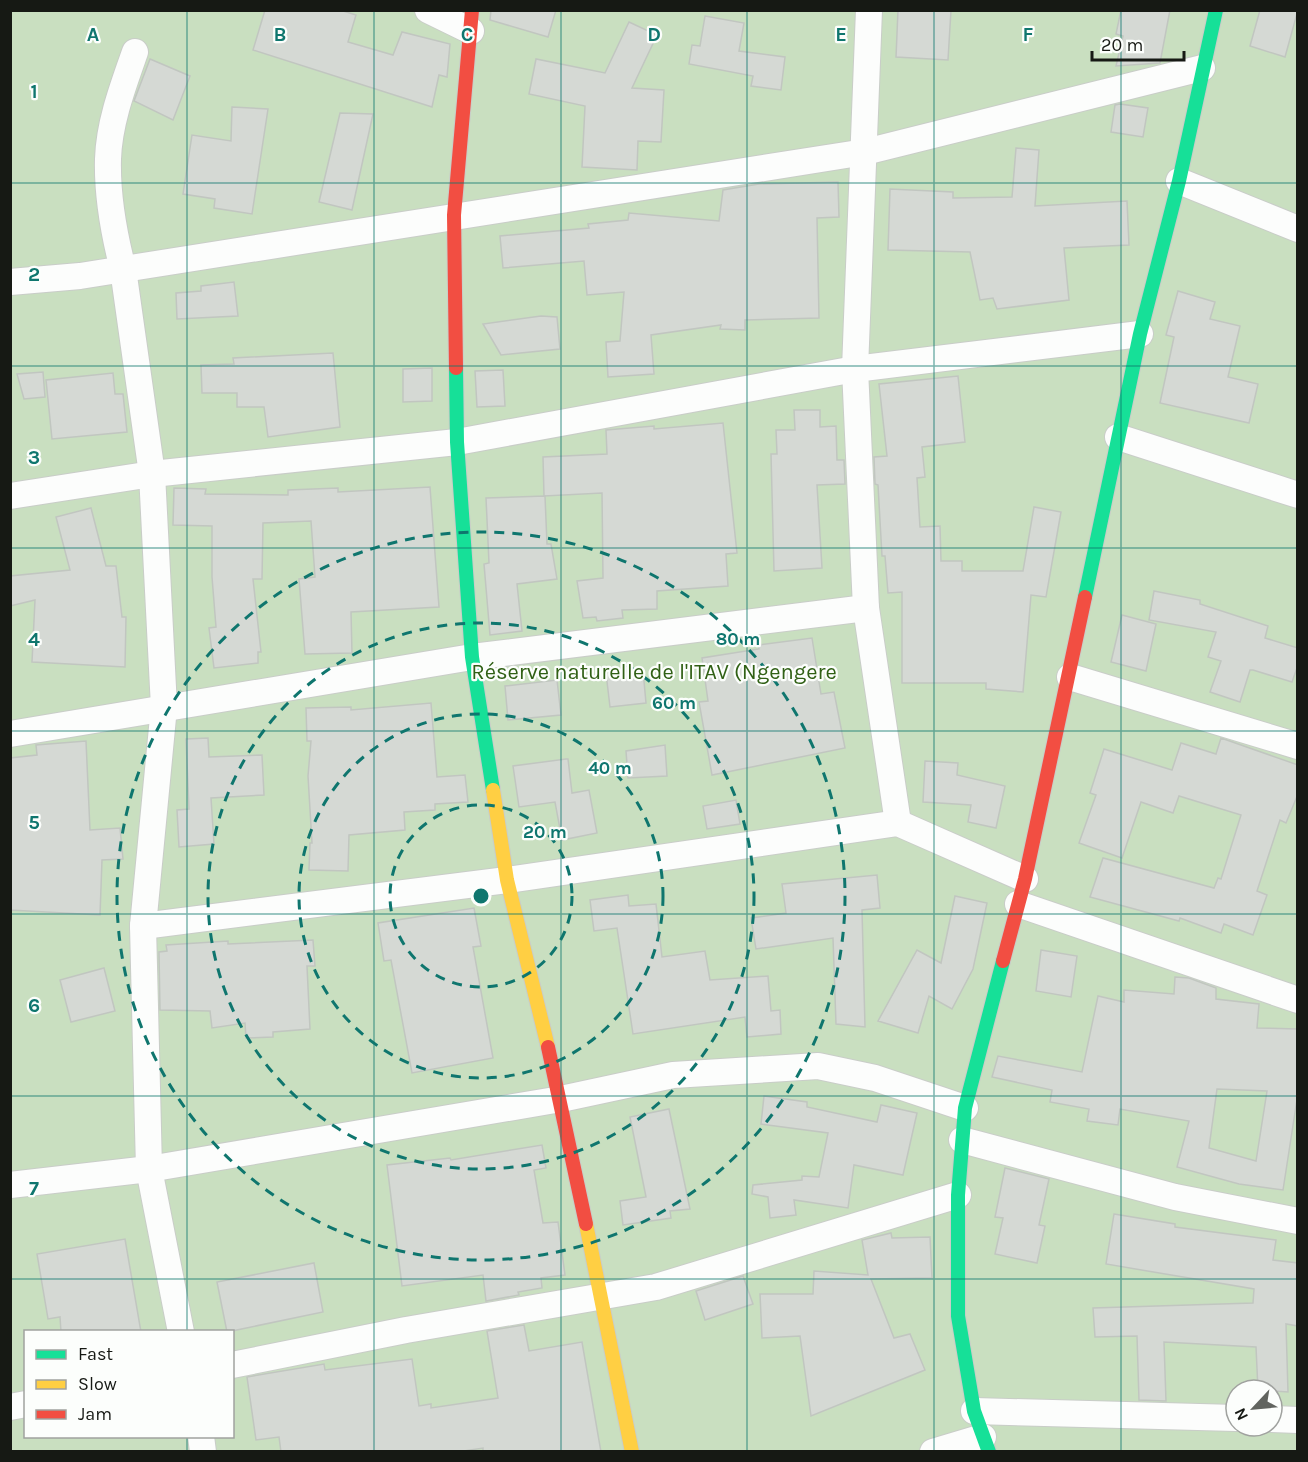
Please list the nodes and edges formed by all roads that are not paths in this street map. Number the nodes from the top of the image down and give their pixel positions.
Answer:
1 (428, 10) edge
2 (869, 10) edge
3 (1216, 10) edge
4 (472, 21) edge
5 (135, 52) dead end
6 (1202, 68) junction
7 (865, 152) junction
8 (1179, 181) junction
9 (454, 215) junction
10 (1298, 229) edge
11 (123, 269) junction
12 (10, 282) edge
13 (1140, 334) junction
14 (855, 369) junction
15 (1118, 437) junction
16 (457, 442) junction
17 (152, 474) junction
18 (1298, 495) edge
19 (10, 496) edge
20 (866, 608) junction
21 (472, 657) junction
22 (1070, 677) junction
23 (164, 707) junction
24 (10, 734) edge
25 (1298, 746) edge
26 (898, 823) junction
27 (1025, 879) junction
28 (507, 880) junction
29 (1018, 904) junction
30 (143, 926) junction
31 (1298, 1000) edge
32 (561, 1099) junction
33 (965, 1108) junction
34 (962, 1140) junction
35 (149, 1169) junction
36 (10, 1185) edge
37 (958, 1195) junction
38 (1298, 1221) edge
39 (600, 1299) junction
40 (181, 1330) edge
41 (234, 1365) edge
42 (974, 1411) junction
43 (1224, 1418) edge
44 (986, 1444) edge
45 (632, 1452) edge
46 (933, 1452) edge

1 - 4 street
2 - 7 street
3 - 6 street
4 - 9 street
5 - 11 street
6 - 7 street
6 - 8 street
7 - 9 street
7 - 14 street
8 - 10 street
8 - 13 street
9 - 11 street
9 - 16 street
11 - 12 street
11 - 17 street
13 - 14 street
13 - 15 street
14 - 16 street
14 - 20 street
15 - 18 street
15 - 22 street
16 - 17 street
16 - 21 street
17 - 19 street
17 - 23 street
20 - 21 street
20 - 26 street
21 - 23 street
21 - 28 street
22 - 25 street
22 - 27 street
23 - 24 street
23 - 30 street
26 - 27 street
26 - 28 street
27 - 29 street
28 - 30 street
28 - 32 street
29 - 31 street
29 - 33 street
30 - 35 street
32 - 33 street
32 - 35 street
32 - 39 street
33 - 34 street
34 - 37 street
34 - 38 street
35 - 36 street
35 - 40 street
37 - 39 street
37 - 42 street
39 - 41 street
39 - 45 street
42 - 43 street
42 - 44 street
44 - 46 street

